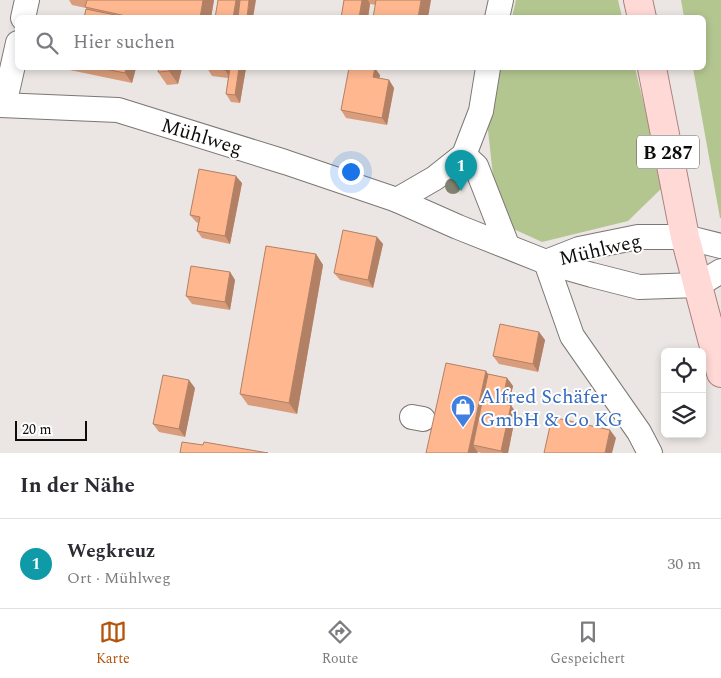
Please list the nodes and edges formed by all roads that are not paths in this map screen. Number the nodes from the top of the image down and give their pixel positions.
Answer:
1 (27, 0) edge
2 (501, 0) edge
3 (638, 0) edge
4 (24, 15) edge
5 (498, 15) edge
6 (641, 15) edge
7 (15, 55) edge
8 (488, 70) edge
9 (652, 70) edge
10 (2, 105) edge
11 (464, 155) junction
12 (397, 200) junction
13 (685, 237) junction
14 (507, 245) junction
15 (721, 246) edge
16 (546, 262) junction
17 (710, 278) edge
18 (721, 373) edge
19 (650, 453) edge

1 - 4 street
2 - 5 street
3 - 6 main road
7 - 10 street
8 - 11 street
9 - 13 main road, B 287
10 - 12 street, Mühlweg
11 - 12 street
11 - 14 street
12 - 14 street, Mühlweg
13 - 15 street, Mühlweg
13 - 16 street, Mühlweg
13 - 17 main road, B 287
14 - 16 street, Mühlweg
16 - 17 street, Mühlweg
16 - 19 street
17 - 18 main road, B 287

